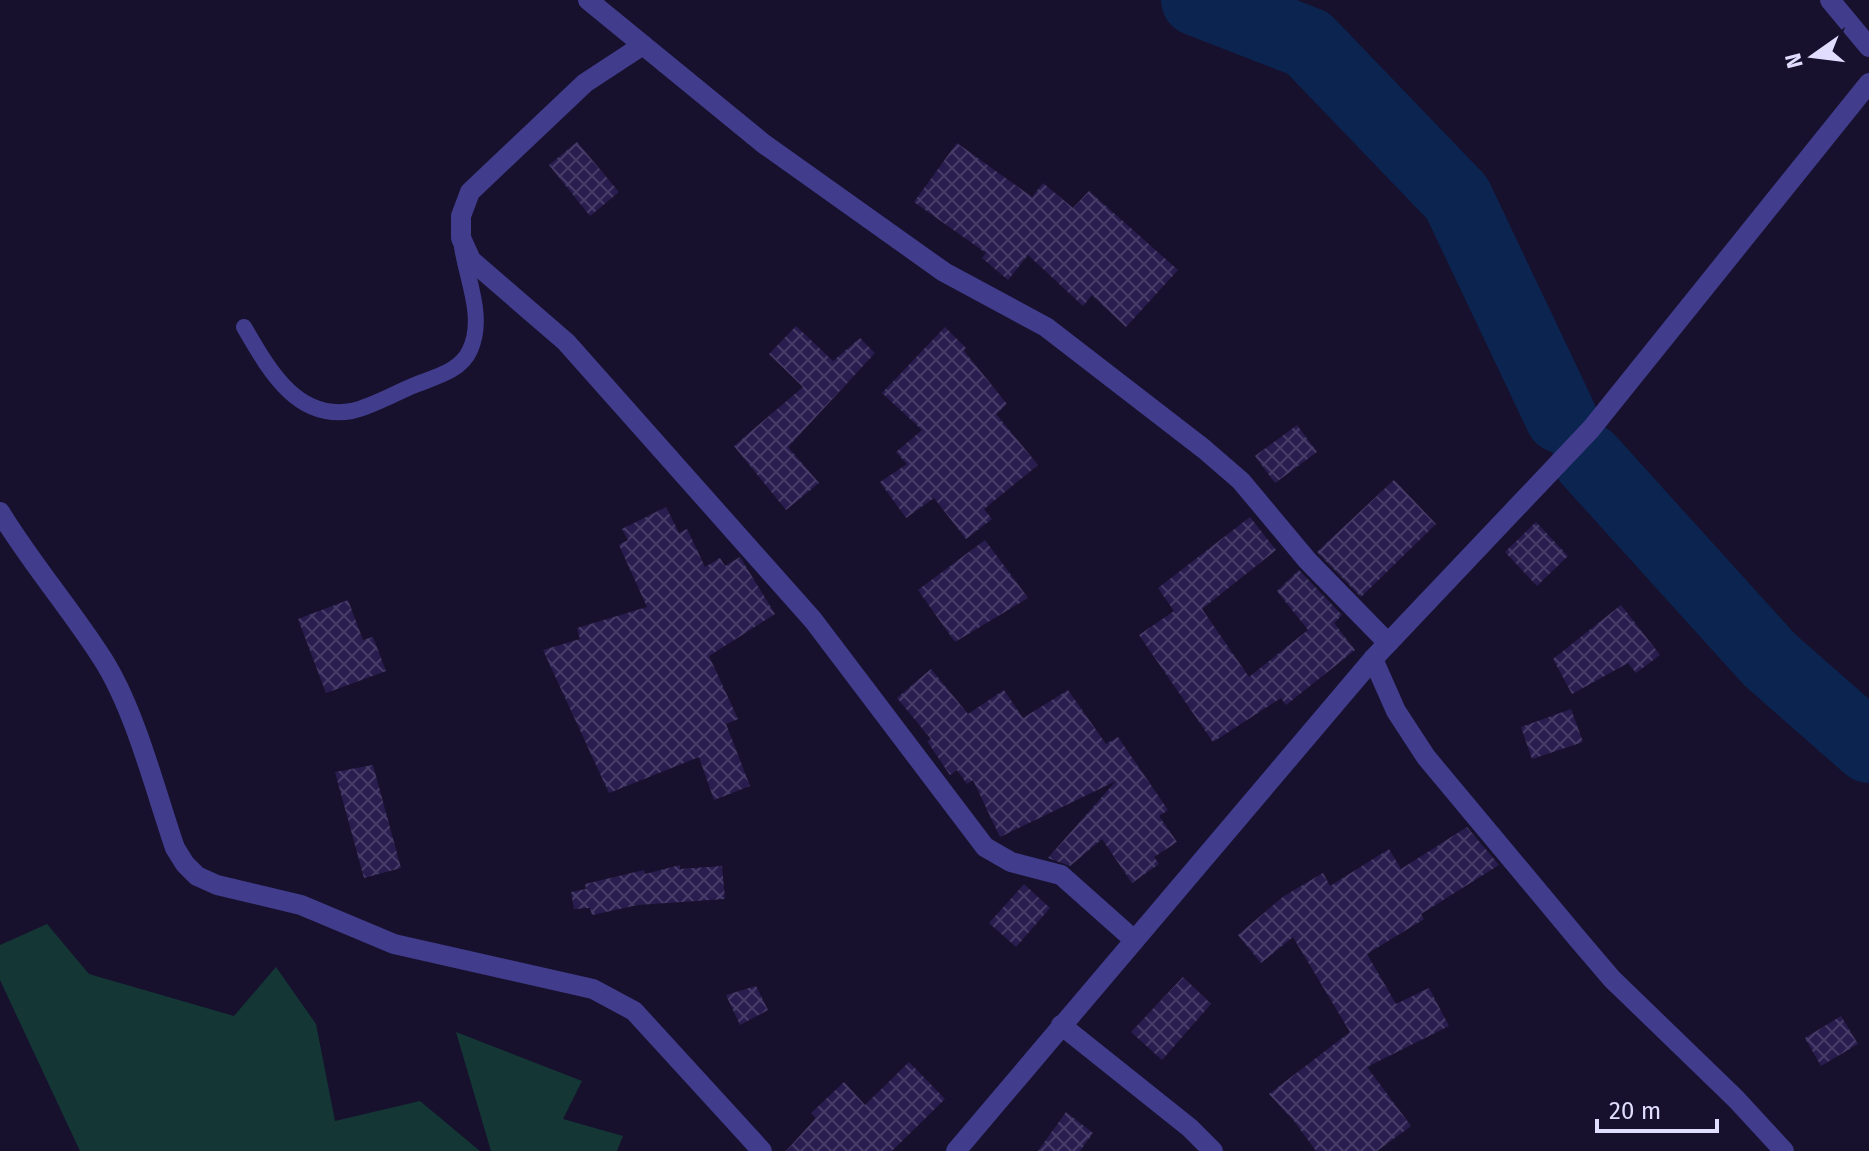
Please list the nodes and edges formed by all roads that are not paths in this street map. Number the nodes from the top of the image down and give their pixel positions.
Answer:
1 (588, 0) edge
2 (1830, 0) edge
3 (643, 45) junction
4 (1869, 47) edge
5 (1869, 83) edge
6 (461, 238) junction
7 (244, 327) dead end
8 (0, 512) edge
9 (1388, 643) junction
10 (1373, 659) junction
11 (1133, 939) junction
12 (1061, 1025) junction
13 (762, 1151) edge
14 (956, 1151) edge
15 (1213, 1151) edge
16 (1784, 1151) edge

1 - 3 street
2 - 4 street
3 - 6 street
3 - 9 street
5 - 9 street
6 - 7 lane
6 - 11 street
8 - 13 street
9 - 10 street
10 - 11 street
10 - 16 street
11 - 12 street
12 - 14 street
12 - 15 street

